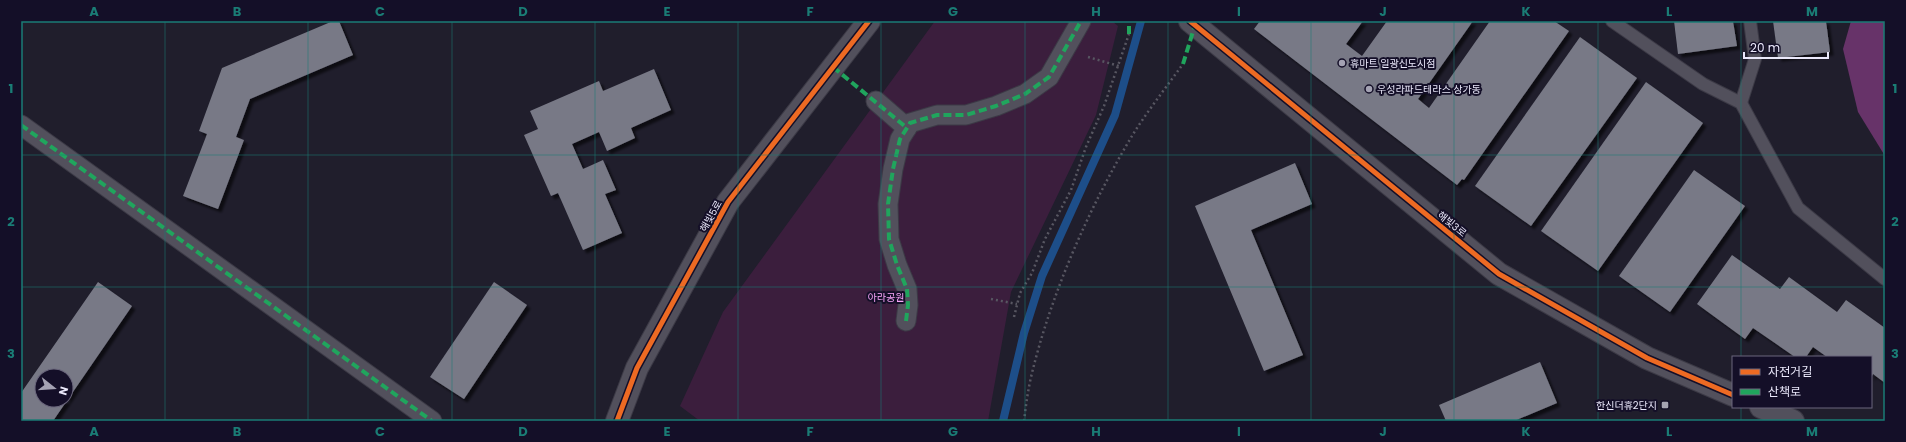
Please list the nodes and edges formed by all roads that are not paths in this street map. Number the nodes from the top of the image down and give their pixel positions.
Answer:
1 (869, 21) edge
2 (1082, 21) edge
3 (1190, 21) edge
4 (1612, 21) edge
5 (1750, 21) edge
6 (876, 101) dead end
7 (1741, 103) junction
8 (21, 125) edge
9 (907, 128) junction
10 (1885, 279) edge
11 (906, 321) dead end
12 (1732, 395) edge
13 (1763, 408) edge
14 (432, 421) edge
15 (617, 421) edge
16 (1794, 421) edge

1 - 15 street, 해빛5로
2 - 9 street
3 - 12 street, 해빛3로
4 - 7 lane
5 - 7 lane
6 - 9 street
7 - 10 lane
8 - 14 street
9 - 11 street
13 - 16 street

